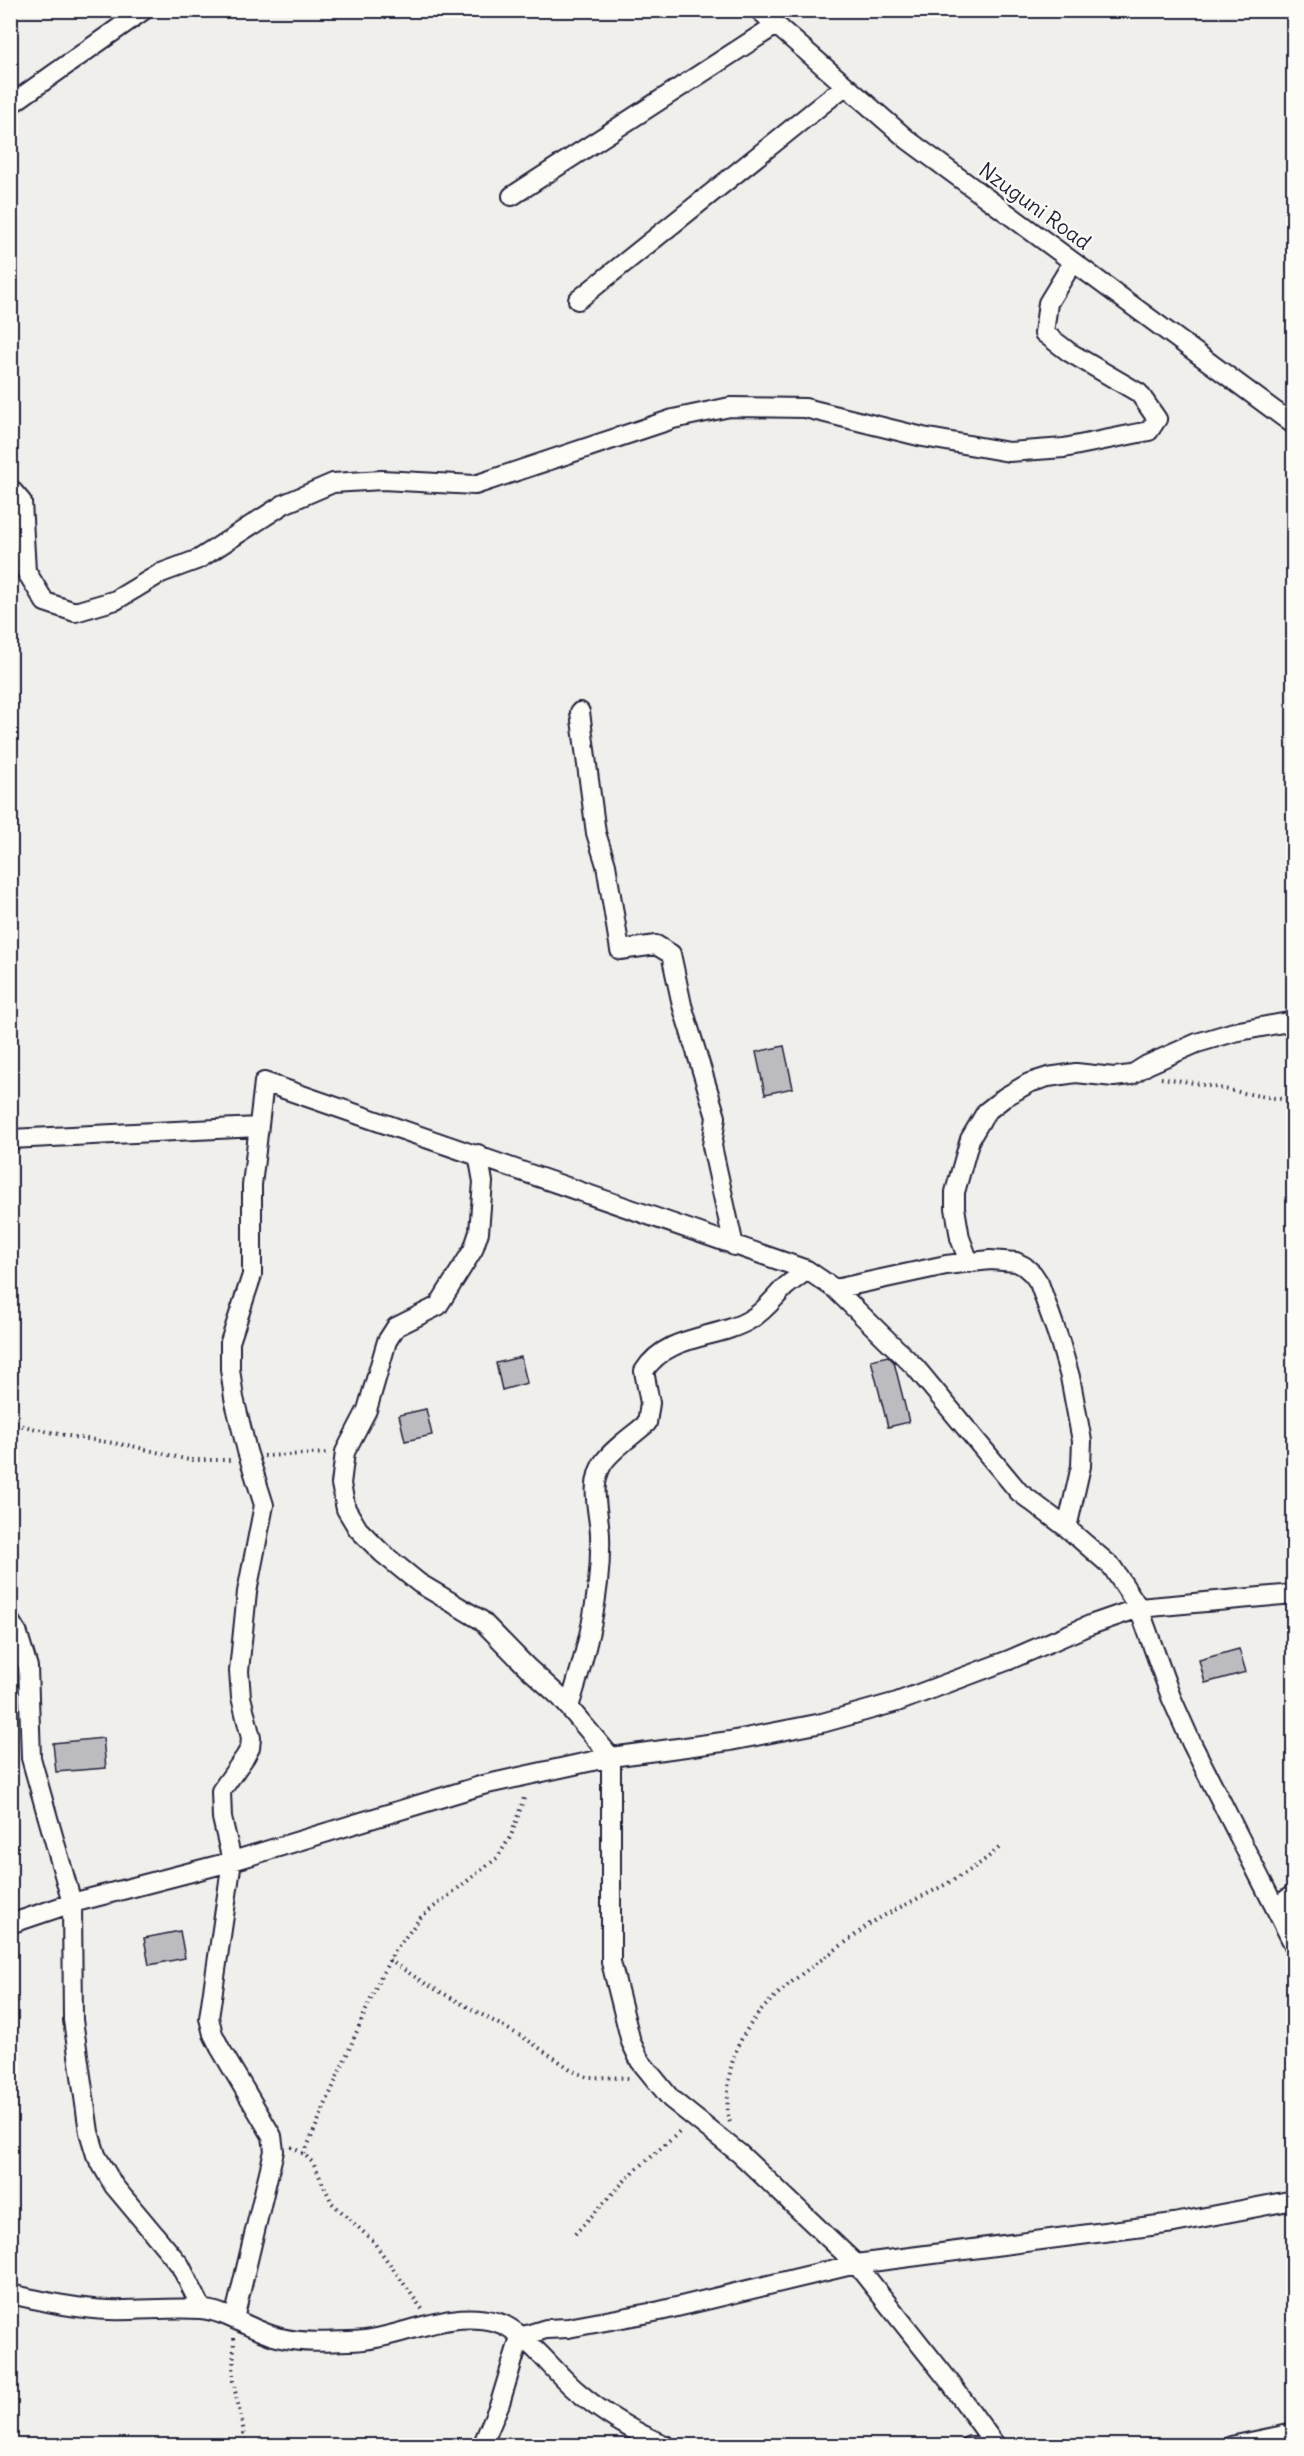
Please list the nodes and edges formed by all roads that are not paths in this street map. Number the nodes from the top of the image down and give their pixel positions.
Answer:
1 (144, 10) edge
2 (759, 10) edge
3 (776, 25) junction
4 (845, 86) junction
5 (10, 105) edge
6 (512, 196) dead end
7 (1073, 262) junction
8 (578, 300) dead end
9 (1293, 424) edge
10 (10, 488) edge
11 (580, 712) dead end
12 (1293, 1021) edge
13 (258, 1127) junction
14 (10, 1139) edge
15 (478, 1154) junction
16 (734, 1246) junction
17 (969, 1262) junction
18 (807, 1270) junction
19 (835, 1289) junction
20 (1067, 1528) junction
21 (1293, 1593) edge
22 (1139, 1608) junction
23 (10, 1621) edge
24 (568, 1707) junction
25 (610, 1757) junction
26 (232, 1861) junction
27 (1293, 1894) edge
28 (72, 1903) junction
29 (1276, 1907) junction
30 (10, 1924) edge
31 (1293, 1945) edge
32 (1293, 2200) edge
33 (856, 2264) junction
34 (10, 2294) edge
35 (202, 2309) junction
36 (234, 2319) junction
37 (520, 2337) junction
38 (1293, 2433) edge
39 (995, 2444) edge
40 (482, 2445) edge
41 (667, 2445) edge
42 (970, 2445) edge
43 (1231, 2445) edge

1 - 5 street
2 - 3 street, Nzuguni Road
3 - 4 street, Nzuguni Road
3 - 6 street
4 - 7 street, Nzuguni Road
4 - 8 street
7 - 9 street, Nzuguni Road
7 - 10 street
11 - 16 street
12 - 17 street
13 - 14 street
13 - 15 street
13 - 26 street
15 - 16 street
15 - 24 street
16 - 18 street
17 - 19 street
17 - 20 street
18 - 19 street
18 - 24 street
19 - 20 street
20 - 22 street
21 - 22 street
22 - 25 street
22 - 29 street
23 - 28 street
24 - 25 street
25 - 26 street
25 - 33 street
26 - 28 street
26 - 36 street
27 - 29 street
28 - 30 street
28 - 35 street
29 - 31 street
32 - 33 street
33 - 37 street
33 - 39 street
34 - 35 street
35 - 36 street
36 - 37 street
37 - 40 street
37 - 41 street
38 - 43 street
39 - 42 street

